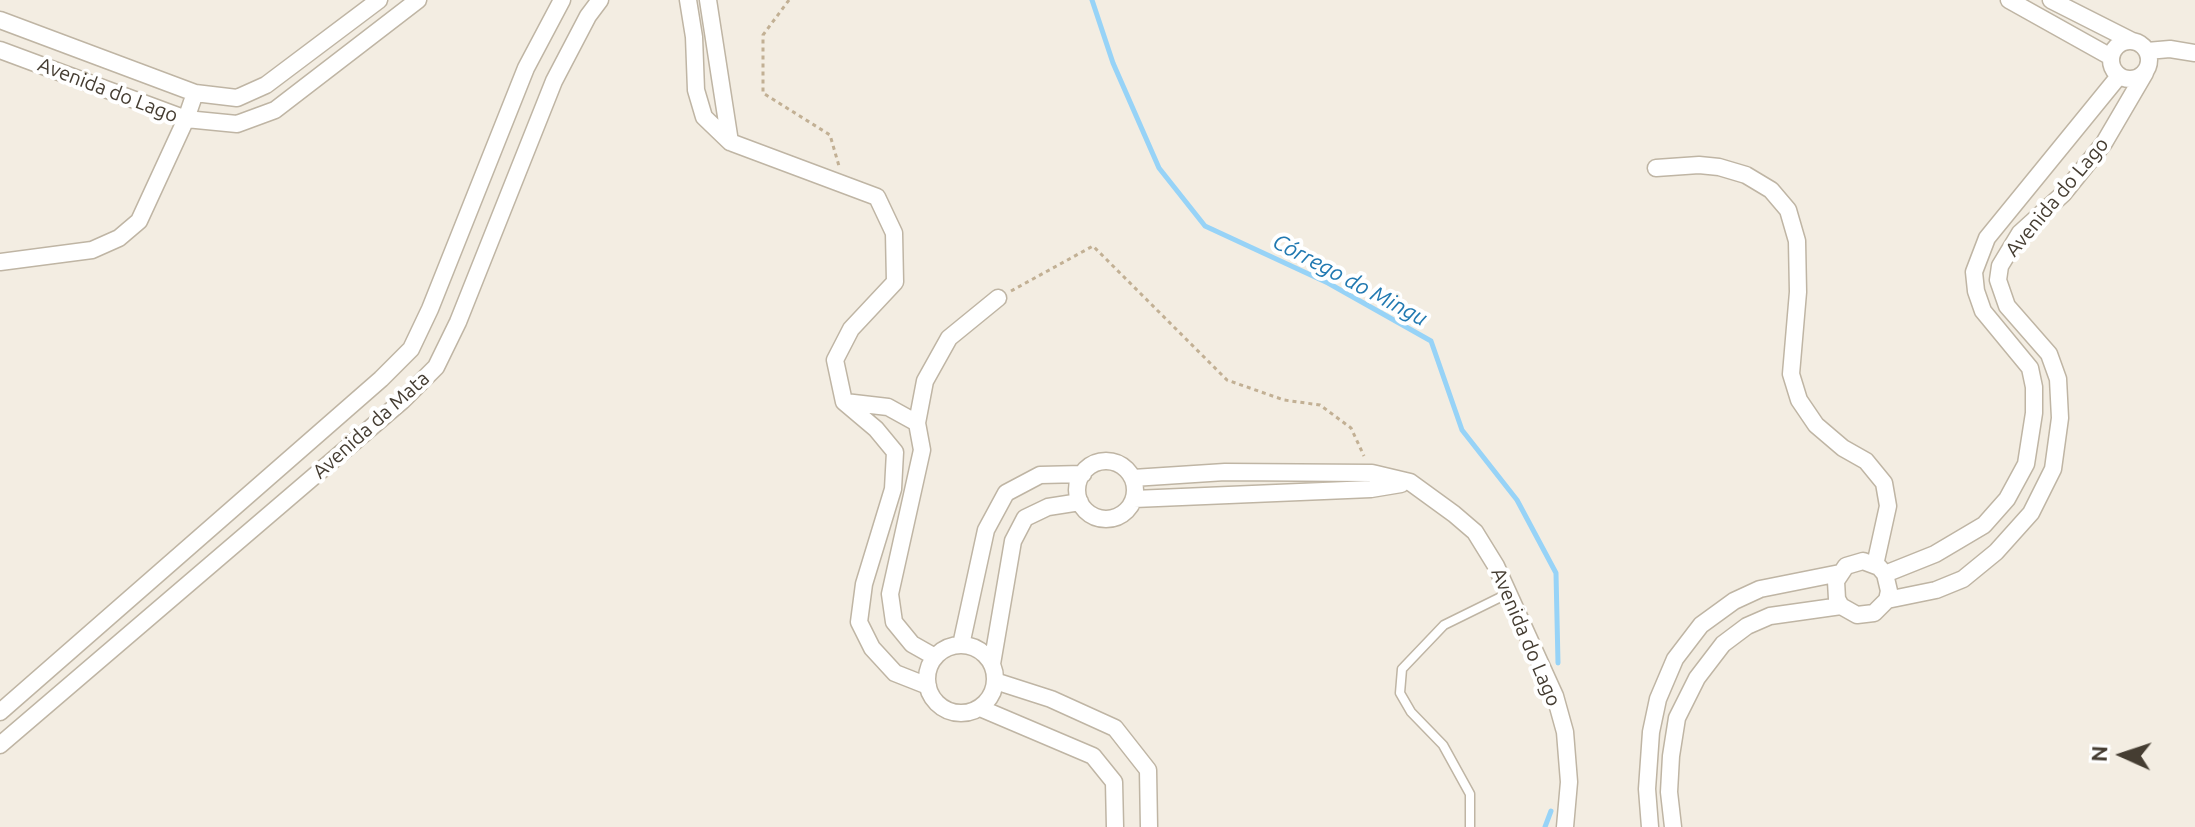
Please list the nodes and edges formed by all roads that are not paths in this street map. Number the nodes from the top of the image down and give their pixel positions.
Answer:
1 (379, 0) edge
2 (418, 0) edge
3 (562, 0) edge
4 (600, 0) edge
5 (688, 0) edge
6 (708, 0) edge
7 (2009, 0) edge
8 (2051, 0) edge
9 (0, 20) edge
10 (2132, 41) junction
11 (0, 50) edge
12 (2147, 51) junction
13 (2195, 53) edge
14 (2111, 57) junction
15 (2145, 73) junction
16 (2119, 76) junction
17 (195, 93) junction
18 (186, 119) junction
19 (730, 142) junction
20 (1656, 168) dead end
21 (0, 262) edge
22 (998, 298) road end
23 (844, 402) junction
24 (917, 423) junction
25 (1083, 474) junction
26 (1133, 478) junction
27 (1410, 482) junction
28 (1134, 499) junction
29 (1080, 502) junction
30 (1880, 569) junction
31 (1840, 573) junction
32 (1509, 593) junction
33 (1887, 600) junction
34 (1841, 606) junction
35 (961, 645) junction
36 (935, 657) junction
37 (994, 672) junction
38 (928, 686) junction
39 (980, 708) junction
40 (0, 712) edge
41 (0, 745) edge
42 (1115, 827) edge
43 (1149, 827) edge
44 (1470, 827) edge
45 (1565, 827) edge
46 (1650, 827) edge
47 (1673, 827) edge

1 - 17 street, Avenida do Lago
2 - 18 street, Avenida do Lago
3 - 40 street, Avenida da Mata
4 - 41 street, Avenida da Mata
5 - 19 street
6 - 19 street
7 - 14 street
8 - 10 street
9 - 17 street, Avenida do Lago
10 - 12 street
10 - 14 street
11 - 18 street, Avenida do Lago
12 - 13 street
12 - 15 street, Avenida do Lago
14 - 16 street
15 - 16 street
15 - 33 street, Avenida do Lago
16 - 30 street, Avenida do Lago
17 - 18 street
18 - 21 street
19 - 23 street
20 - 30 street
22 - 24 street
23 - 24 street
23 - 38 street
24 - 36 street
25 - 26 street
25 - 29 street
25 - 35 street
26 - 27 street, Avenida do Lago
26 - 28 street
27 - 28 street
27 - 32 street, Avenida do Lago
28 - 29 street
29 - 37 street
30 - 31 street, Avenida do Lago
30 - 33 street
31 - 34 street
31 - 46 street, Avenida do Lago
32 - 44 lane
32 - 45 street, Avenida do Lago
33 - 34 street, Avenida do Lago
34 - 47 street, Avenida do Lago
35 - 36 street
35 - 37 street
36 - 38 street
37 - 39 street
37 - 43 street
38 - 39 street
39 - 42 street

